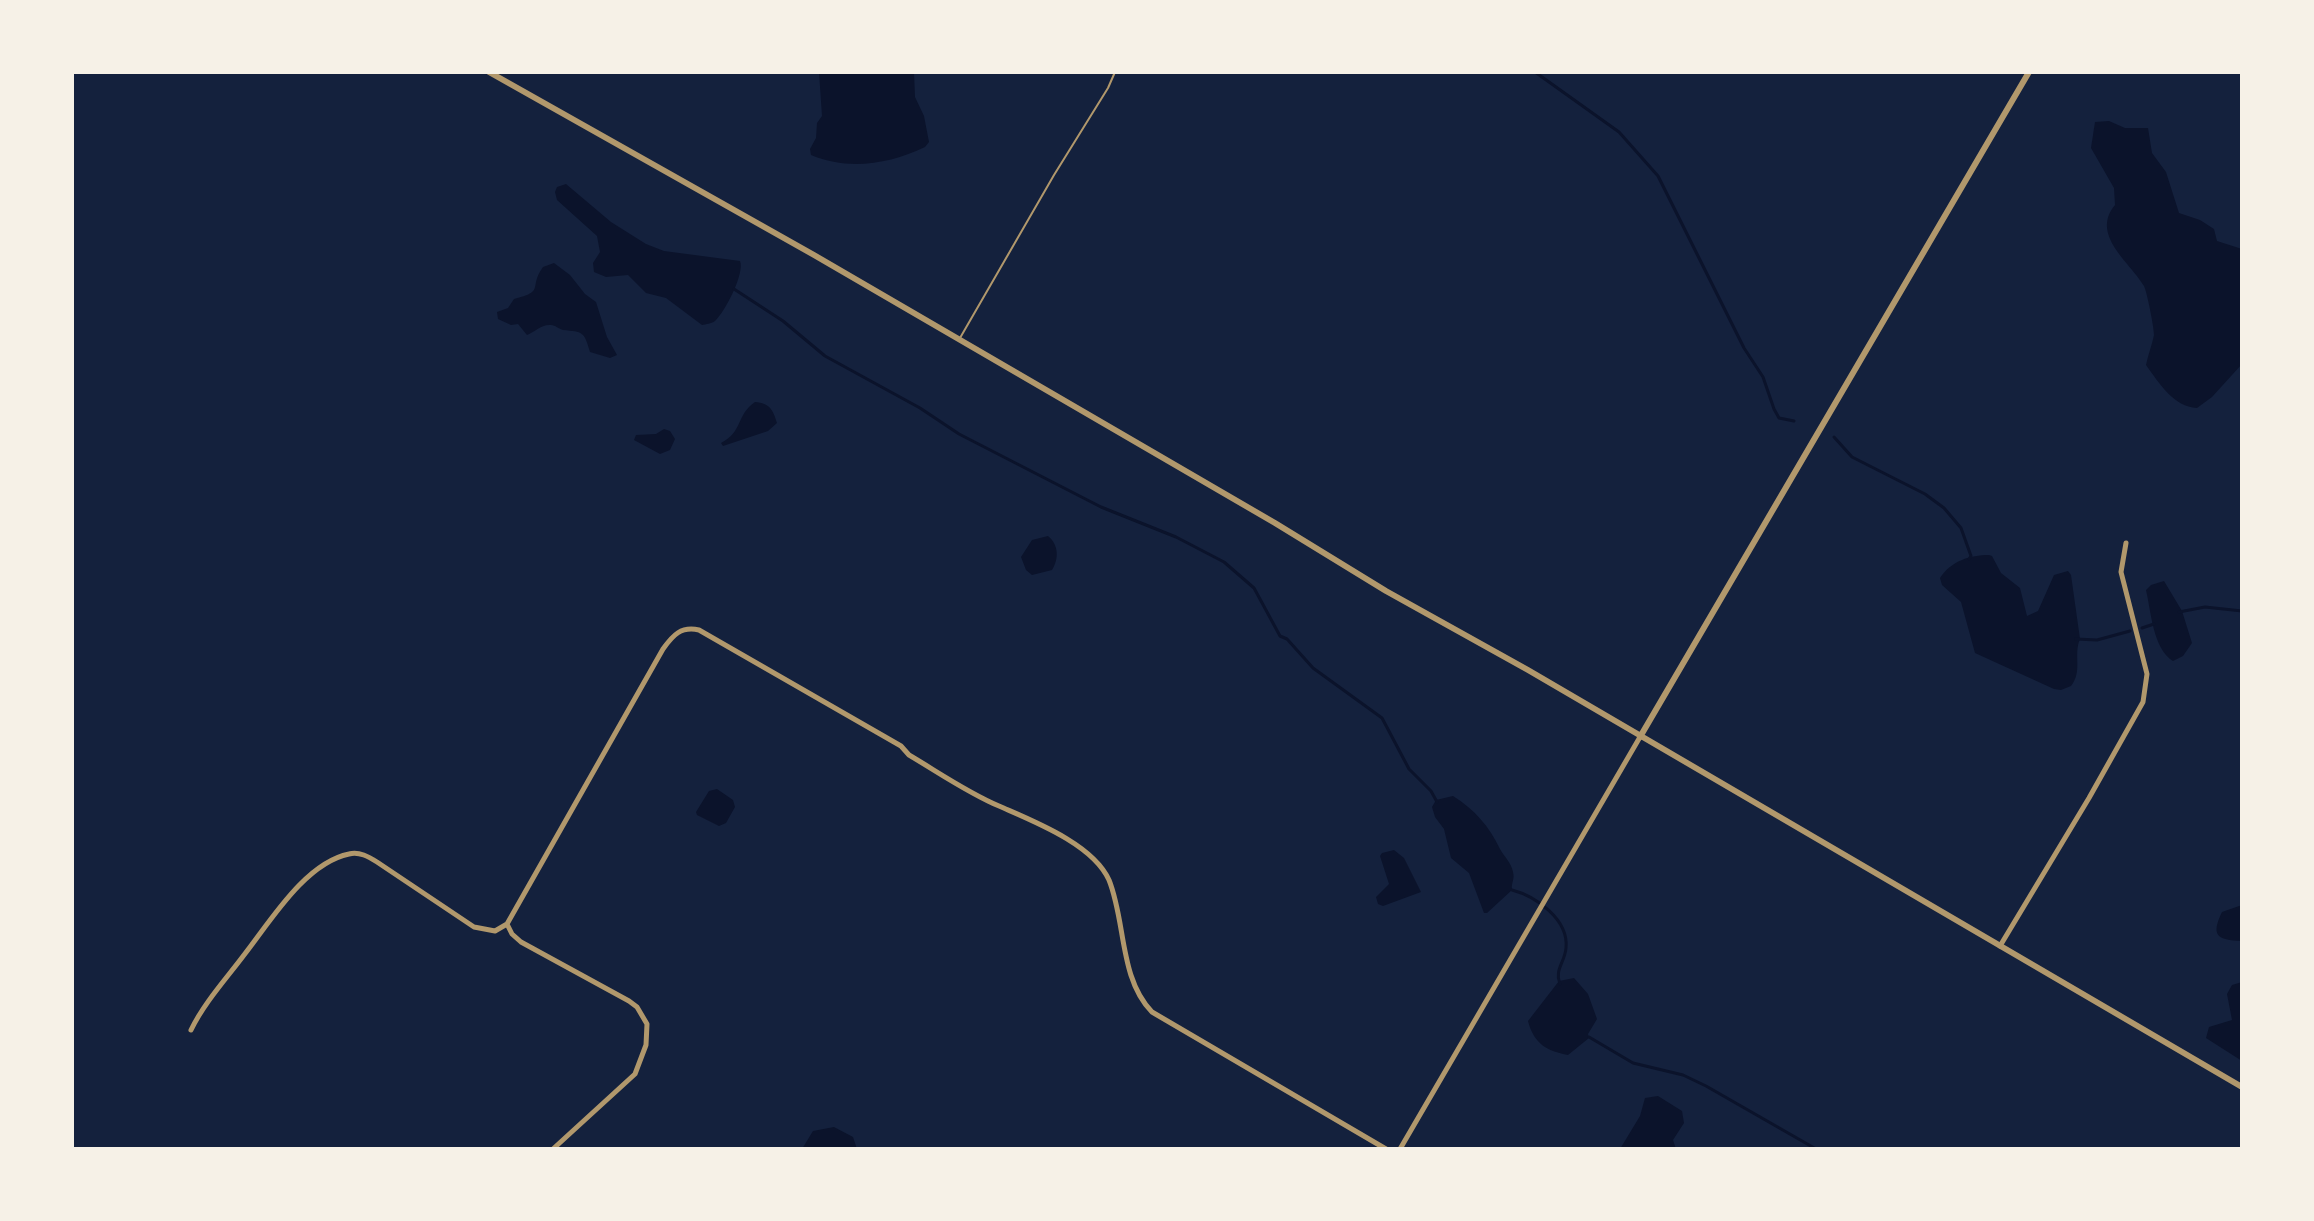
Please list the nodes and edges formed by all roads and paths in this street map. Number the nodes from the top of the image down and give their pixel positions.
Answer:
1 (489, 72) edge
2 (1115, 72) edge
3 (2029, 72) edge
4 (959, 339) junction
5 (2126, 543) dead end
6 (1640, 737) junction
7 (507, 924) junction
8 (2000, 946) junction
9 (191, 1030) dead end
10 (2242, 1087) edge
11 (553, 1149) edge
12 (1386, 1149) edge
13 (1400, 1149) edge

1 - 4 street
2 - 4 lane
3 - 6 street
4 - 6 street
5 - 8 street
6 - 8 street
6 - 13 street
7 - 9 street
7 - 11 street
7 - 12 street
8 - 10 street

